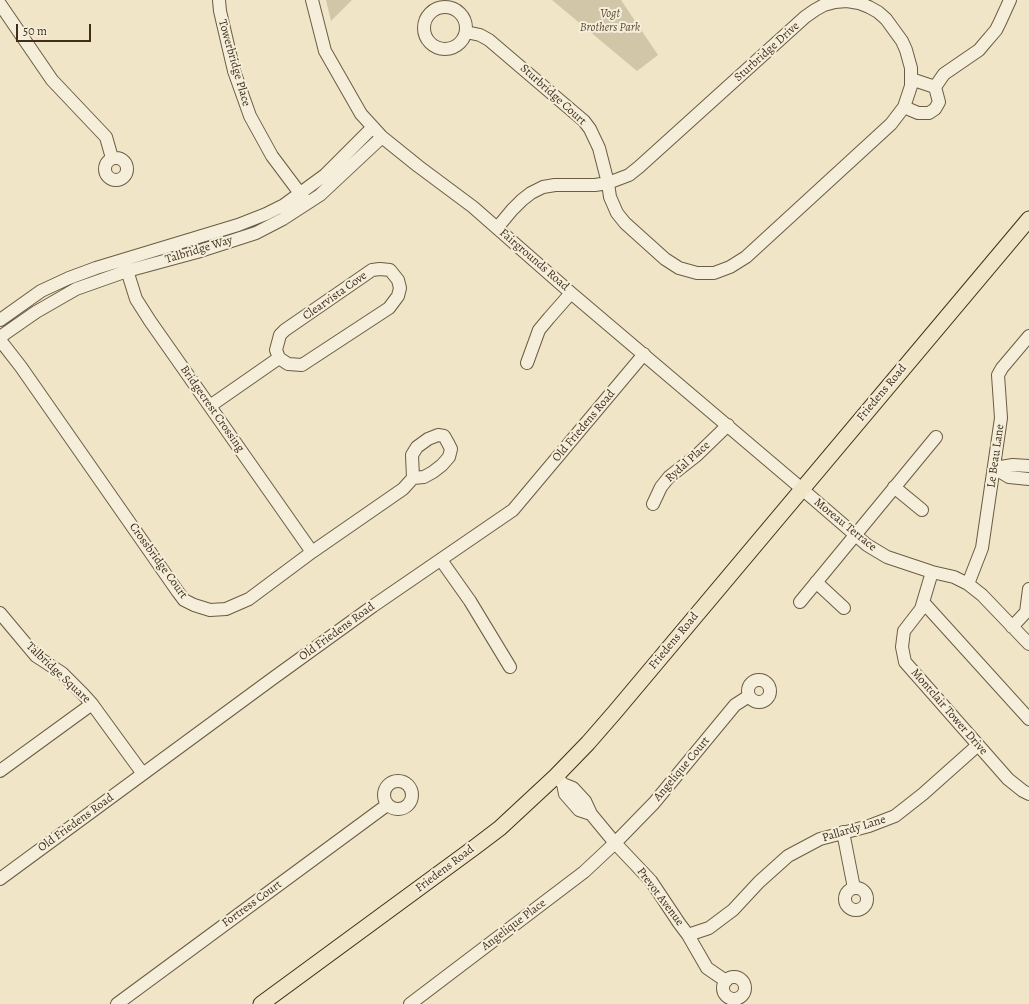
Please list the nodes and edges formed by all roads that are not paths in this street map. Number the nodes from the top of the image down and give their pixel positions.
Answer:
1 (7, 0) edge
2 (219, 0) edge
3 (312, 0) edge
4 (1010, 0) edge
5 (0, 4) edge
6 (466, 32) dead end
7 (911, 79) junction
8 (940, 79) junction
9 (904, 107) junction
10 (373, 127) junction
11 (382, 137) junction
12 (112, 158) dead end
13 (608, 183) junction
14 (300, 193) junction
15 (308, 204) junction
16 (1029, 218) edge
17 (497, 228) junction
18 (126, 266) junction
19 (571, 292) junction
20 (0, 320) edge
21 (0, 337) edge
22 (1028, 338) edge
23 (0, 340) edge
24 (644, 354) junction
25 (279, 358) junction
26 (526, 363) dead end
27 (210, 406) junction
28 (728, 425) junction
29 (936, 437) dead end
30 (1029, 466) edge
31 (994, 468) junction
32 (413, 478) dead end
33 (1029, 479) edge
34 (894, 487) junction
35 (802, 489) junction
36 (653, 504) dead end
37 (922, 510) dead end
38 (855, 535) junction
39 (312, 552) junction
40 (441, 560) junction
41 (932, 572) junction
42 (816, 582) junction
43 (968, 584) junction
44 (1029, 589) edge
45 (800, 602) dead end
46 (923, 602) junction
47 (844, 608) dead end
48 (0, 613) edge
49 (1012, 627) junction
50 (1029, 644) edge
51 (510, 667) dead end
52 (749, 696) dead end
53 (92, 704) junction
54 (1029, 719) edge
55 (978, 745) junction
56 (0, 771) edge
57 (143, 774) junction
58 (560, 780) junction
59 (1029, 794) edge
60 (387, 805) dead end
61 (843, 832) junction
62 (615, 843) junction
63 (0, 879) edge
64 (854, 888) dead end
65 (688, 935) junction
66 (726, 981) dead end
67 (117, 1004) edge
68 (261, 1004) edge
69 (410, 1004) edge

1 - 5 street
2 - 14 street, Towerbridge Place
3 - 10 street, Fairgrounds Road
4 - 8 street
5 - 12 street
6 - 13 street, Sturbridge Court
7 - 8 street
7 - 9 street, Sturbridge Drive
7 - 13 street, Sturbridge Drive
8 - 9 street
9 - 13 street, Sturbridge Drive
10 - 11 street, Fairgrounds Road
10 - 14 street, Talbridge Way
11 - 15 street, Talbridge Way
11 - 17 street, Fairgrounds Road
13 - 17 street, Sturbridge Drive
14 - 15 street, Towerbridge Place
14 - 18 street, Talbridge Way
15 - 18 street, Talbridge Way
16 - 35 main road, Friedens Road
17 - 19 street, Fairgrounds Road
18 - 20 street, Talbridge Way
18 - 21 street, Talbridge Way
18 - 27 street, Bridgecrest Crossing
19 - 24 street, Fairgrounds Road
19 - 26 street
22 - 31 street, Le Beau Lane
23 - 39 street, Crossbridge Court
24 - 28 street, Fairgrounds Road
24 - 40 street, Old Friedens Road
25 - 25 street, Clearvista Cove
25 - 27 street
27 - 39 street, Bridgecrest Crossing
28 - 35 street, Fairgrounds Road
28 - 36 street, Rydal Place
29 - 34 street
30 - 31 street
31 - 33 street
31 - 43 street, Le Beau Lane
32 - 39 street, Crossbridge Court
34 - 37 street
34 - 38 street
35 - 38 street, Moreau Terrace
35 - 58 main road, Friedens Road
38 - 41 street, Moreau Terrace
38 - 42 street
40 - 51 street
40 - 57 street, Old Friedens Road
41 - 43 street, Moreau Terrace
41 - 46 street, Montclair Tower Drive
42 - 45 street
42 - 47 street
43 - 49 street, Moreau Terrace
44 - 49 street
46 - 54 street
46 - 55 street, Montclair Tower Drive
48 - 53 street, Talbridge Square
49 - 50 street, Moreau Terrace
52 - 62 street, Angelique Court
53 - 56 street
53 - 57 street, Talbridge Square
55 - 59 street, Montclair Tower Drive
55 - 61 street, Pallardy Lane
57 - 63 street, Old Friedens Road
58 - 62 street, Prevot Avenue
58 - 68 main road, Friedens Road
60 - 67 street, Fortress Court
61 - 64 street
61 - 65 street, Pallardy Lane
62 - 65 street, Prevot Avenue
62 - 69 street, Angelique Place
65 - 66 street, Prevot Avenue

